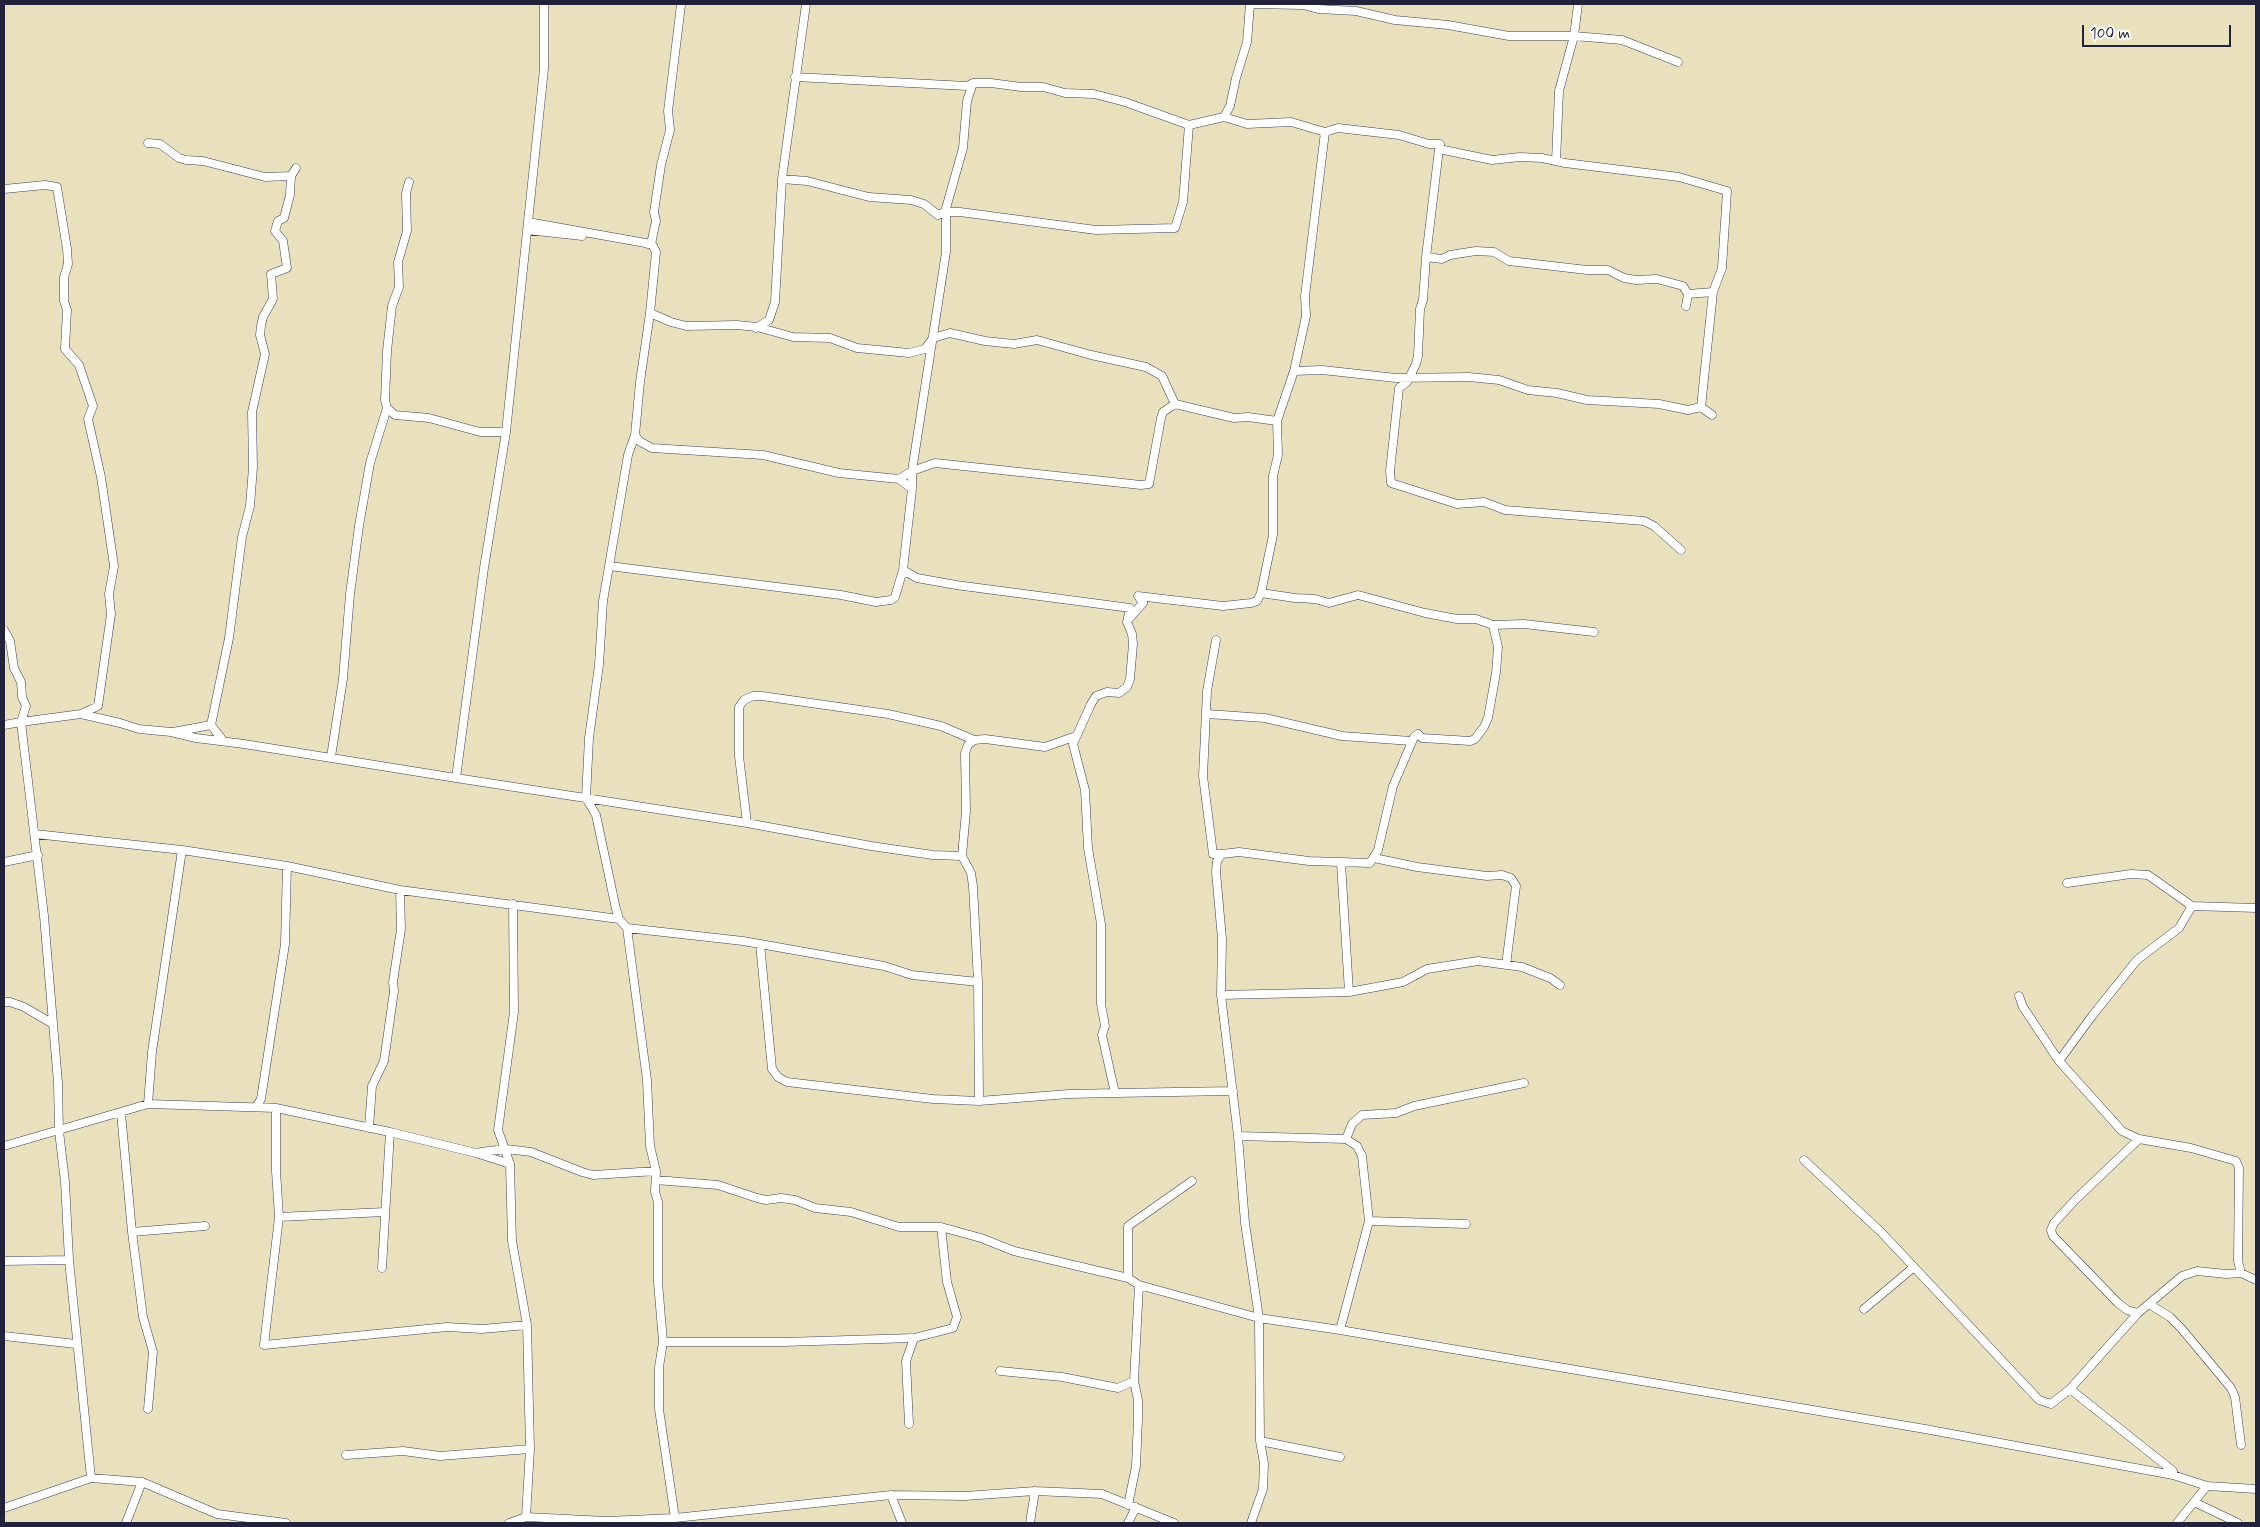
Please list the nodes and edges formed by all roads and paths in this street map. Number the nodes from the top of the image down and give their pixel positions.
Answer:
1 (544, 4) edge
2 (806, 4) edge
3 (1250, 4) edge
4 (1578, 4) edge
5 (681, 5) dead end
6 (1574, 36) junction
7 (1678, 62) dead end
8 (795, 77) junction
9 (974, 83) junction
10 (1224, 117) junction
11 (1189, 125) junction
12 (1325, 132) junction
13 (148, 143) dead end
14 (1439, 148) junction
15 (1556, 161) junction
16 (782, 179) junction
17 (409, 182) dead end
18 (4, 189) edge
19 (944, 214) junction
20 (528, 226) junction
21 (651, 244) junction
22 (1426, 257) junction
23 (1713, 292) junction
24 (1688, 294) junction
25 (1686, 306) dead end
26 (650, 313) junction
27 (756, 328) junction
28 (933, 338) junction
29 (1294, 371) junction
30 (1410, 377) junction
31 (1175, 404) junction
32 (1700, 407) junction
33 (387, 408) junction
34 (1712, 415) dead end
35 (1277, 421) junction
36 (506, 432) junction
37 (635, 435) junction
38 (912, 471) junction
39 (899, 479) junction
40 (912, 489) junction
41 (1681, 550) dead end
42 (610, 566) junction
43 (904, 570) junction
44 (1261, 594) junction
45 (1126, 622) junction
46 (1493, 625) junction
47 (4, 630) edge
48 (1594, 632) dead end
49 (1216, 640) dead end
50 (81, 714) junction
51 (1207, 714) junction
52 (21, 722) junction
53 (4, 724) edge
54 (211, 725) junction
55 (170, 732) junction
56 (1076, 736) junction
57 (974, 740) junction
58 (214, 741) junction
59 (1411, 741) junction
60 (331, 757) junction
61 (456, 778) junction
62 (586, 798) junction
63 (747, 824) junction
64 (35, 834) junction
65 (182, 850) junction
66 (1222, 854) junction
67 (38, 855) junction
68 (962, 856) junction
69 (1374, 858) junction
70 (4, 862) edge
71 (1341, 863) junction
72 (286, 866) junction
73 (2067, 883) dead end
74 (400, 890) junction
75 (513, 904) junction
76 (2192, 906) junction
77 (2256, 908) edge
78 (619, 919) junction
79 (627, 928) junction
80 (760, 944) junction
81 (1506, 965) junction
82 (978, 982) junction
83 (1560, 985) dead end
84 (1349, 992) junction
85 (1221, 995) junction
86 (2019, 996) dead end
87 (4, 1002) edge
88 (53, 1024) junction
89 (2059, 1061) junction
90 (1524, 1083) dead end
91 (1233, 1091) junction
92 (1116, 1093) junction
93 (979, 1101) junction
94 (148, 1104) junction
95 (256, 1107) junction
96 (276, 1108) junction
97 (121, 1113) junction
98 (369, 1128) junction
99 (59, 1131) junction
100 (390, 1132) junction
101 (1238, 1136) junction
102 (1346, 1139) junction
103 (2139, 1139) junction
104 (4, 1146) edge
105 (506, 1149) junction
106 (476, 1153) junction
107 (1804, 1160) dead end
108 (510, 1164) junction
109 (656, 1171) junction
110 (656, 1180) junction
111 (1192, 1181) dead end
112 (385, 1212) junction
113 (279, 1217) junction
114 (1369, 1221) junction
115 (1466, 1224) dead end
116 (205, 1226) dead end
117 (941, 1227) junction
118 (132, 1232) junction
119 (69, 1260) junction
120 (4, 1261) edge
121 (1914, 1267) junction
122 (382, 1268) dead end
123 (2241, 1273) junction
124 (1128, 1278) junction
125 (2256, 1280) edge
126 (1138, 1285) junction
127 (2149, 1304) junction
128 (1864, 1310) dead end
129 (2138, 1313) junction
130 (1259, 1318) junction
131 (527, 1325) junction
132 (1340, 1330) junction
133 (4, 1336) edge
134 (914, 1338) junction
135 (664, 1342) junction
136 (76, 1344) junction
137 (1000, 1371) dead end
138 (1134, 1381) junction
139 (2070, 1389) junction
140 (148, 1409) dead end
141 (909, 1424) dead end
142 (1260, 1441) junction
143 (2241, 1445) dead end
144 (530, 1449) junction
145 (346, 1455) dead end
146 (1340, 1457) dead end
147 (2173, 1475) junction
148 (91, 1478) junction
149 (142, 1482) junction
150 (2207, 1486) junction
151 (2256, 1489) edge
152 (1035, 1491) junction
153 (891, 1495) junction
154 (2194, 1502) junction
155 (1132, 1506) junction
156 (4, 1508) edge
157 (526, 1517) junction
158 (675, 1518) junction
159 (126, 1523) edge
160 (286, 1523) edge
161 (509, 1523) edge
162 (902, 1523) edge
163 (1030, 1523) edge
164 (1128, 1523) edge
165 (1174, 1523) edge
166 (1251, 1523) edge
167 (2177, 1523) edge
168 (2238, 1523) edge

1 - 20 street
2 - 8 street
3 - 6 street
3 - 10 street
4 - 6 street
5 - 21 street
6 - 7 street
6 - 15 street
8 - 9 street
8 - 16 street
9 - 11 street
9 - 19 street
10 - 11 street
10 - 12 street
11 - 19 street
12 - 14 street
12 - 29 street
13 - 54 street
14 - 15 street
14 - 22 street
15 - 23 street
16 - 19 street
16 - 27 street
17 - 33 street
18 - 50 street
19 - 28 street
20 - 21 street
20 - 36 street
21 - 26 street
22 - 24 street
22 - 30 street
23 - 24 street
23 - 32 street
24 - 25 street
26 - 27 street
26 - 37 street
27 - 28 street
28 - 31 street
28 - 38 street
29 - 30 street
29 - 35 street
30 - 32 street
30 - 41 street
31 - 35 street
31 - 38 street
32 - 34 street
33 - 36 street
33 - 60 street
35 - 44 street
36 - 61 street
37 - 39 street
37 - 42 street
38 - 39 street
38 - 40 street
39 - 40 street
40 - 43 street
42 - 43 street
42 - 62 street
43 - 45 street
44 - 45 street
44 - 46 street
45 - 56 street
46 - 48 street
46 - 59 street
47 - 52 street
49 - 51 street
50 - 52 street
50 - 55 street
51 - 59 street
51 - 66 street
52 - 53 street
52 - 64 street
54 - 55 street
54 - 58 street
55 - 58 street
56 - 57 street
56 - 92 street
57 - 63 street
57 - 68 street
58 - 60 street
59 - 69 street
60 - 61 street
61 - 62 street
62 - 63 street
62 - 78 street
63 - 68 street
64 - 65 street
64 - 67 street
65 - 72 street
65 - 94 street
66 - 71 street
66 - 85 street
67 - 70 street
67 - 88 street
68 - 82 street
69 - 71 street
69 - 81 street
71 - 84 street
72 - 74 street
72 - 95 street
73 - 76 street
74 - 75 street
74 - 98 street
75 - 78 street
75 - 105 street
76 - 77 street
76 - 89 street
78 - 79 street
79 - 80 street
79 - 109 street
80 - 82 street
80 - 93 street
81 - 83 street
81 - 84 street
82 - 93 street
84 - 85 street
85 - 91 street
86 - 89 street
87 - 88 street
88 - 99 street
89 - 103 street
90 - 102 street
91 - 92 street
91 - 101 street
92 - 93 street
94 - 95 street
94 - 97 street
95 - 96 street
96 - 98 street
96 - 113 street
97 - 99 street
97 - 118 street
98 - 100 street
99 - 104 street
99 - 119 street
100 - 106 street
100 - 112 street
101 - 102 street
101 - 130 street
102 - 114 street
103 - 123 street
103 - 129 street
105 - 106 street
105 - 108 street
105 - 109 street
106 - 108 street
107 - 121 street
108 - 131 street
109 - 110 street
110 - 117 street
110 - 135 street
111 - 124 street
112 - 113 street
112 - 122 street
113 - 131 street
114 - 115 street
114 - 132 street
116 - 118 street
117 - 124 street
117 - 134 street
118 - 140 street
119 - 120 street
119 - 136 street
121 - 128 street
121 - 139 street
123 - 125 street
123 - 127 street
124 - 126 street
126 - 130 street
126 - 138 street
127 - 129 street
127 - 143 street
129 - 139 street
130 - 132 street
130 - 142 street
131 - 144 street
132 - 147 street
133 - 136 street
134 - 135 street
134 - 141 street
135 - 158 street
136 - 148 street
137 - 138 street
138 - 155 street
139 - 147 street
142 - 146 street
142 - 166 street
144 - 145 street
144 - 157 street
147 - 150 street
148 - 149 street
148 - 156 street
149 - 159 street
149 - 160 street
150 - 151 street
150 - 154 street
152 - 153 street
152 - 155 street
152 - 163 street
153 - 158 street
153 - 162 street
154 - 167 street
154 - 168 street
155 - 164 street
155 - 165 street
157 - 158 street
157 - 161 street

